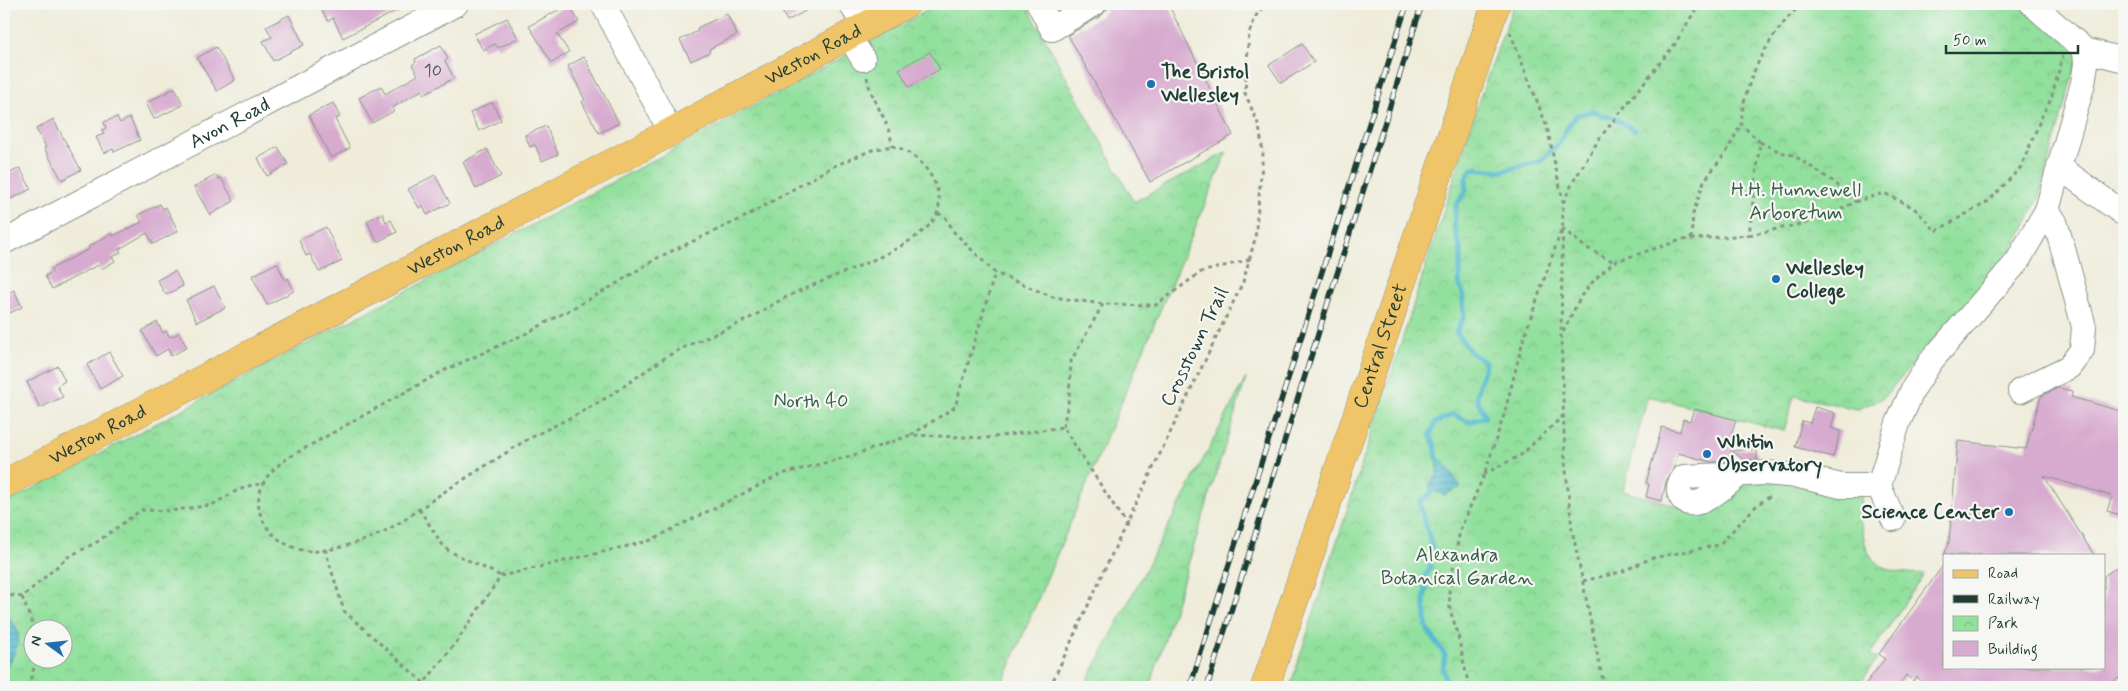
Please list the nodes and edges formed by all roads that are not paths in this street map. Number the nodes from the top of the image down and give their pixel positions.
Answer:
1 (456, 4) edge
2 (603, 4) edge
3 (851, 4) edge
4 (906, 4) edge
5 (1039, 4) edge
6 (1094, 4) edge
7 (2043, 9) edge
8 (1502, 14) edge
9 (857, 31) junction
10 (2077, 42) junction
11 (862, 59) road end
12 (2124, 60) edge
13 (671, 132) junction
14 (2059, 167) junction
15 (2047, 210) junction
16 (2124, 214) edge
17 (4, 242) edge
18 (2020, 391) dead end
19 (1739, 475) dead end
20 (4, 484) edge
21 (1879, 486) junction
22 (1893, 519) dead end
23 (1265, 687) edge

1 - 17 street, Avon Road
2 - 13 street
3 - 9 street
4 - 9 main road, Weston Road
5 - 6 street
7 - 10 street
8 - 23 main road, Central Street
9 - 11 street
9 - 13 main road, Weston Road
10 - 12 street
10 - 14 street
13 - 20 main road, Weston Road
14 - 15 street
14 - 16 street
15 - 18 street
15 - 21 street
19 - 21 street
21 - 22 street

